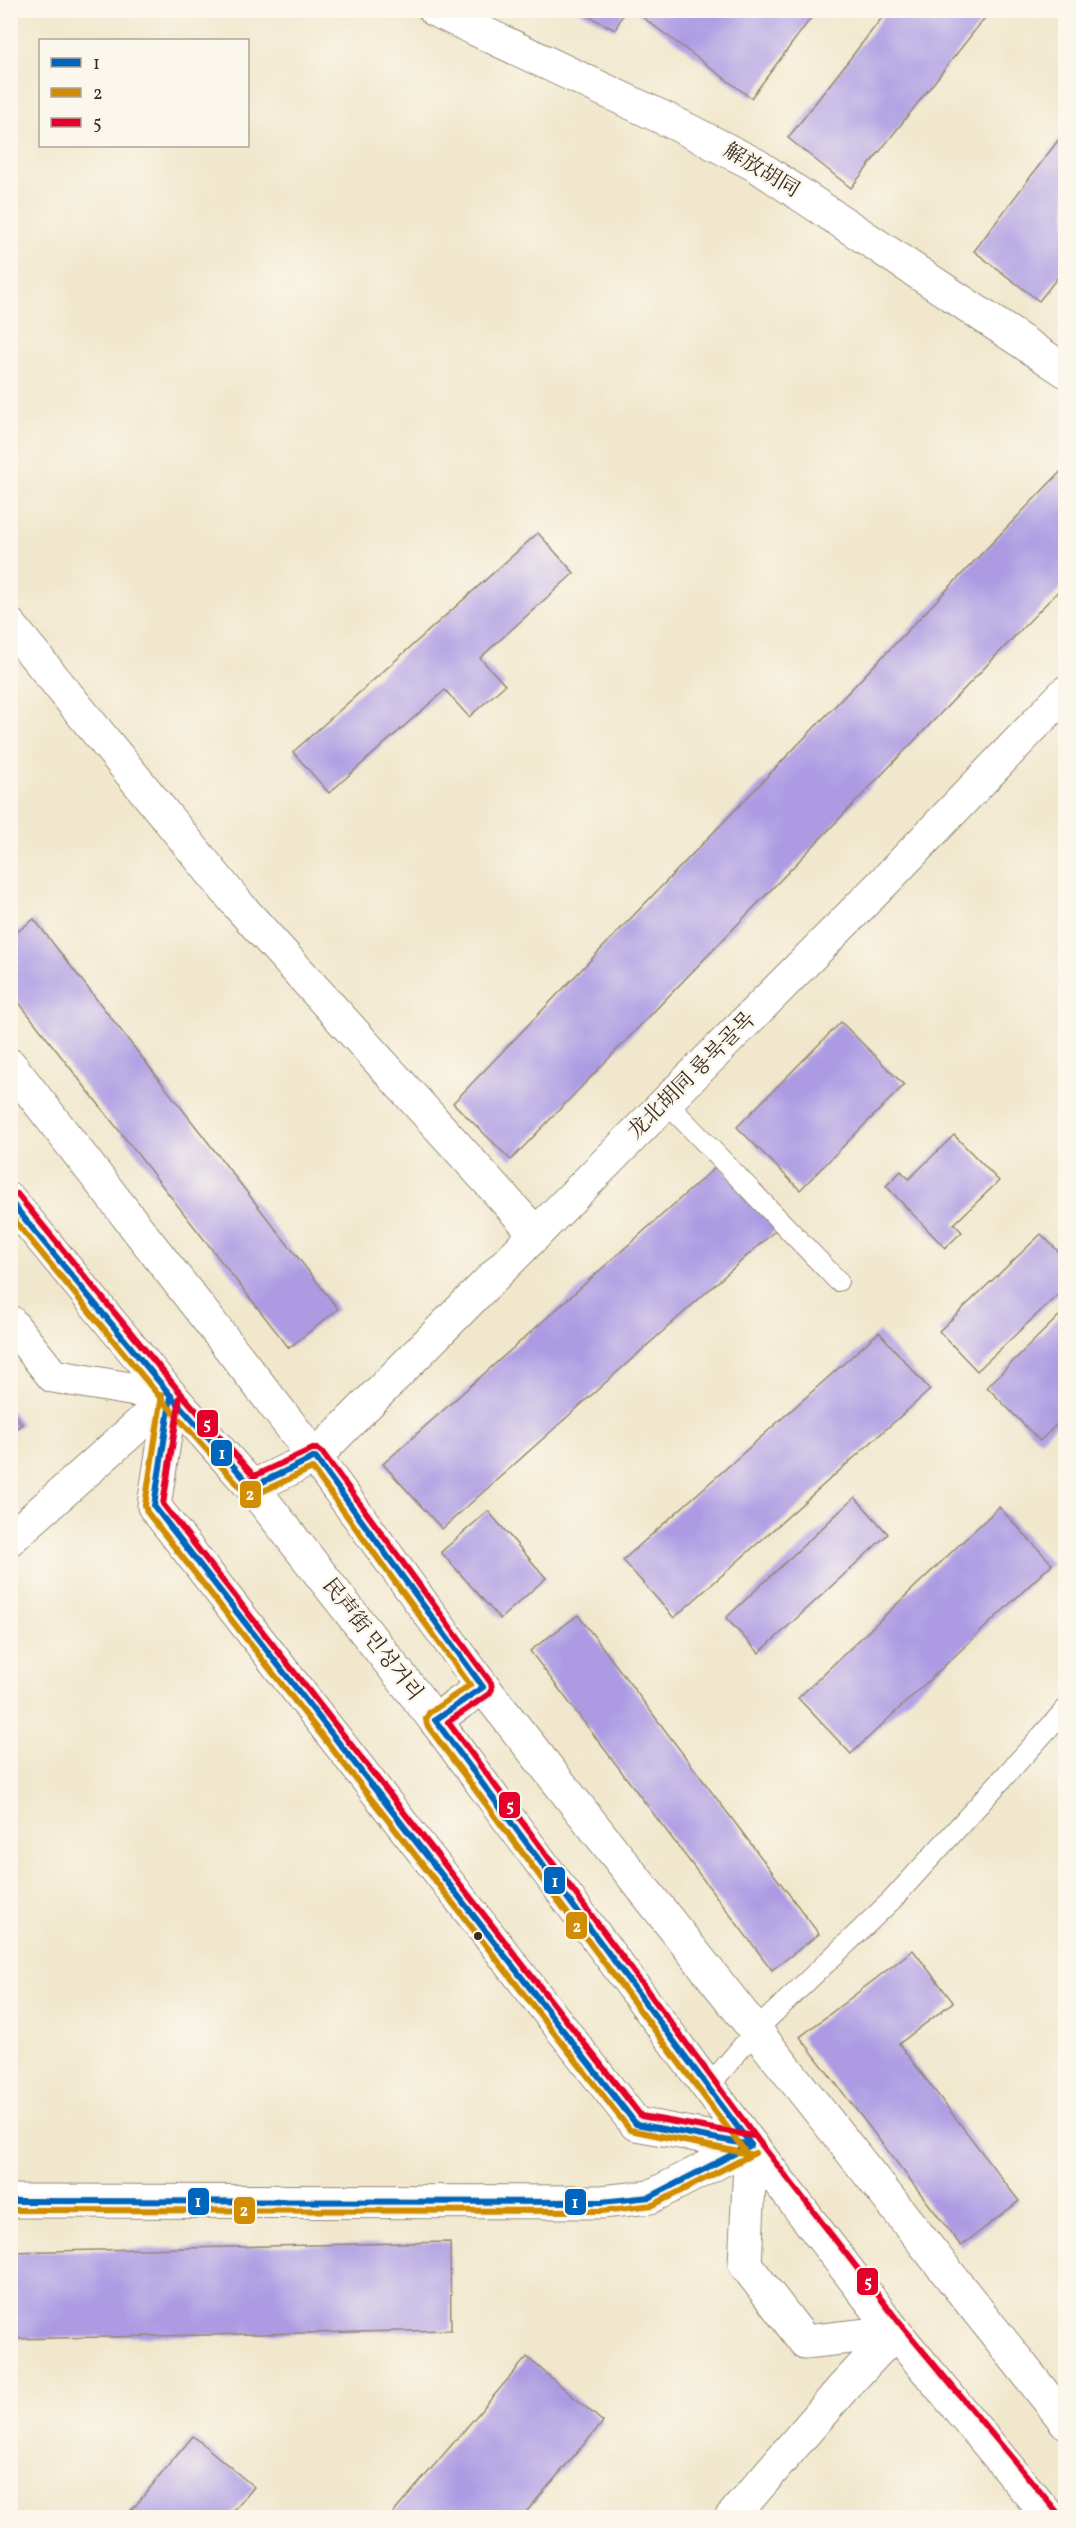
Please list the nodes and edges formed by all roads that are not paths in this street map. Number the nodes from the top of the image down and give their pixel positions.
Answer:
1 (435, 10) edge
2 (1065, 371) edge
3 (10, 626) edge
4 (1065, 692) edge
5 (10, 1065) edge
6 (666, 1102) junction
7 (10, 1200) edge
8 (536, 1234) junction
9 (838, 1281) dead end
10 (10, 1322) edge
11 (171, 1396) junction
12 (315, 1457) junction
13 (252, 1487) junction
14 (10, 1539) edge
15 (483, 1687) junction
16 (1065, 1709) edge
17 (435, 1720) junction
18 (756, 2030) junction
19 (709, 2086) junction
20 (751, 2145) junction
21 (10, 2201) edge
22 (895, 2332) junction
23 (1065, 2422) edge
24 (731, 2517) edge
25 (1050, 2517) edge

1 - 2 street, 解放胡同
3 - 8 street
4 - 6 street, 龙北胡同 룡북골목
5 - 12 street
6 - 8 street, 龙北胡同 룡북골목
6 - 9 lane
7 - 11 street, 民声街 민성거리
8 - 12 street, 龙北胡同 룡북골목
10 - 11 street
11 - 13 street, 民声街 민성거리
11 - 14 street
11 - 20 street
12 - 13 street, 龙北胡同 룡북골목
12 - 15 street
13 - 17 street, 民声街 민성거리
15 - 17 street
15 - 18 street
16 - 18 lane
17 - 19 street, 民声街 민성거리
18 - 19 lane
18 - 23 street
19 - 20 street, 民声街 민성거리
20 - 21 street
20 - 22 street, 民声街 민성거리
20 - 22 street
22 - 24 street
22 - 25 street, 民声街 민성거리

